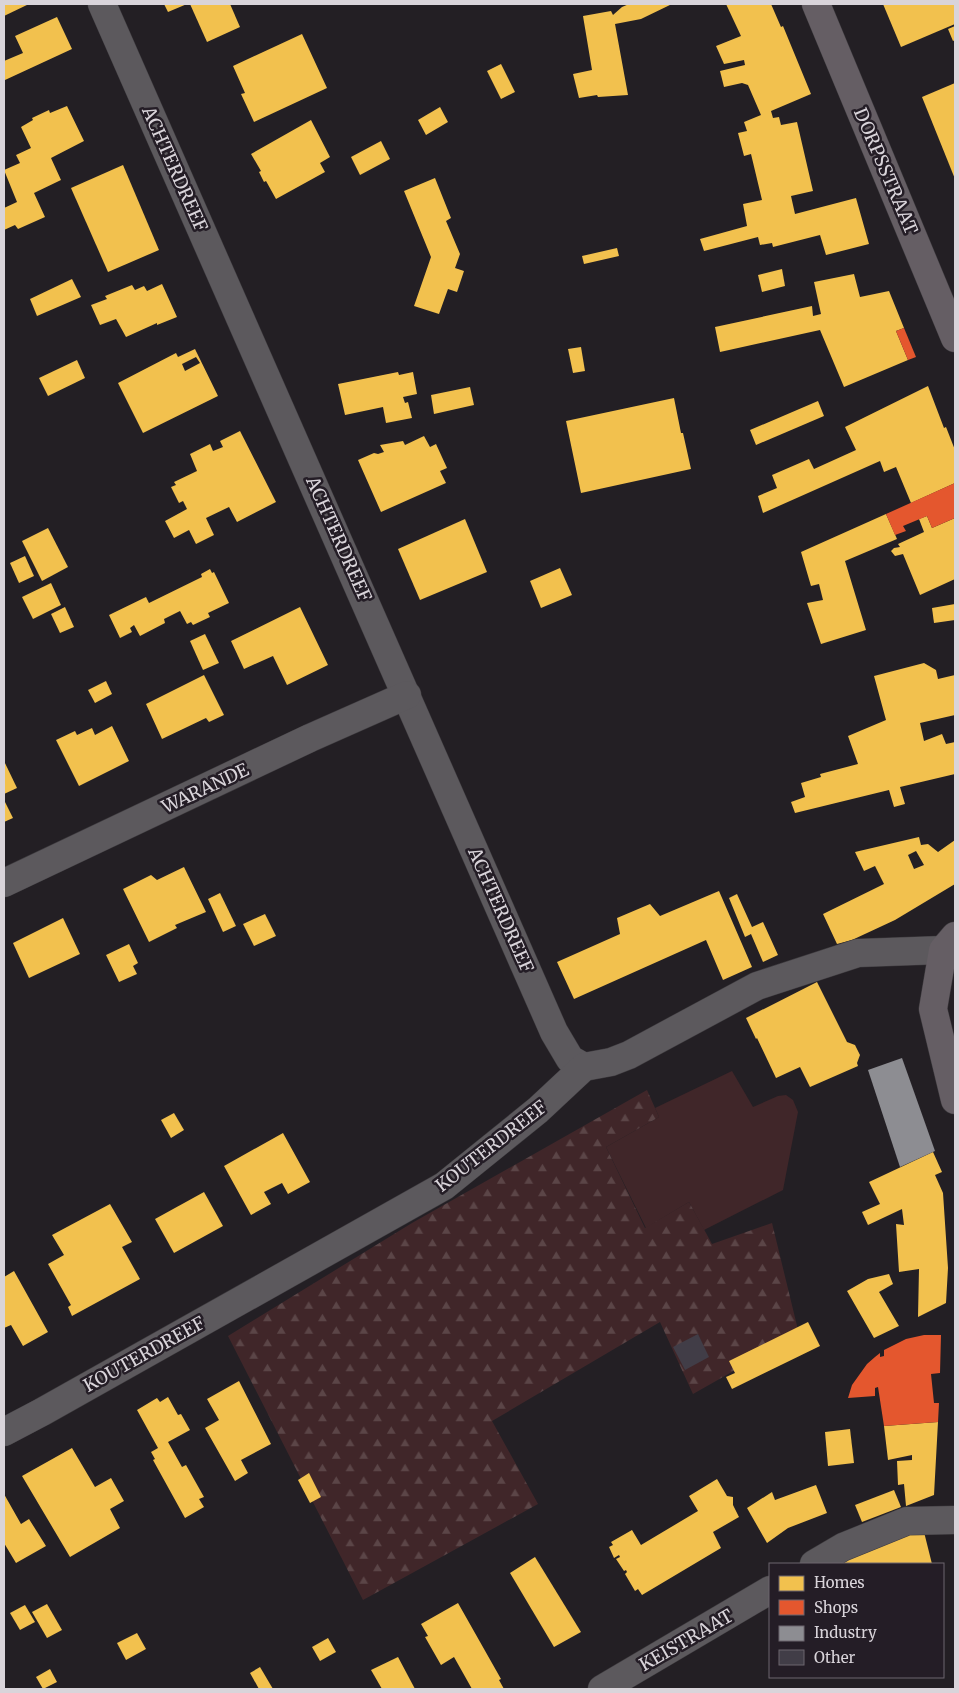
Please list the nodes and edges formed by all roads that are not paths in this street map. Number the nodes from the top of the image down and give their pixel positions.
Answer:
1 (102, 4) edge
2 (816, 4) edge
3 (955, 338) edge
4 (407, 695) junction
5 (4, 883) edge
6 (949, 943) edge
7 (584, 1068) junction
8 (955, 1100) edge
9 (4, 1432) edge
10 (955, 1520) edge
11 (816, 1563) edge
12 (769, 1591) edge
13 (602, 1689) edge

1 - 4 street, ACHTERDREEF
2 - 3 street, DORPSSTRAAT
4 - 5 street, WARANDE
4 - 7 street, ACHTERDREEF
6 - 7 street, KOUTERDREEF
6 - 8 street
7 - 9 street, KOUTERDREEF
10 - 11 street
12 - 13 street, KEISTRAAT

